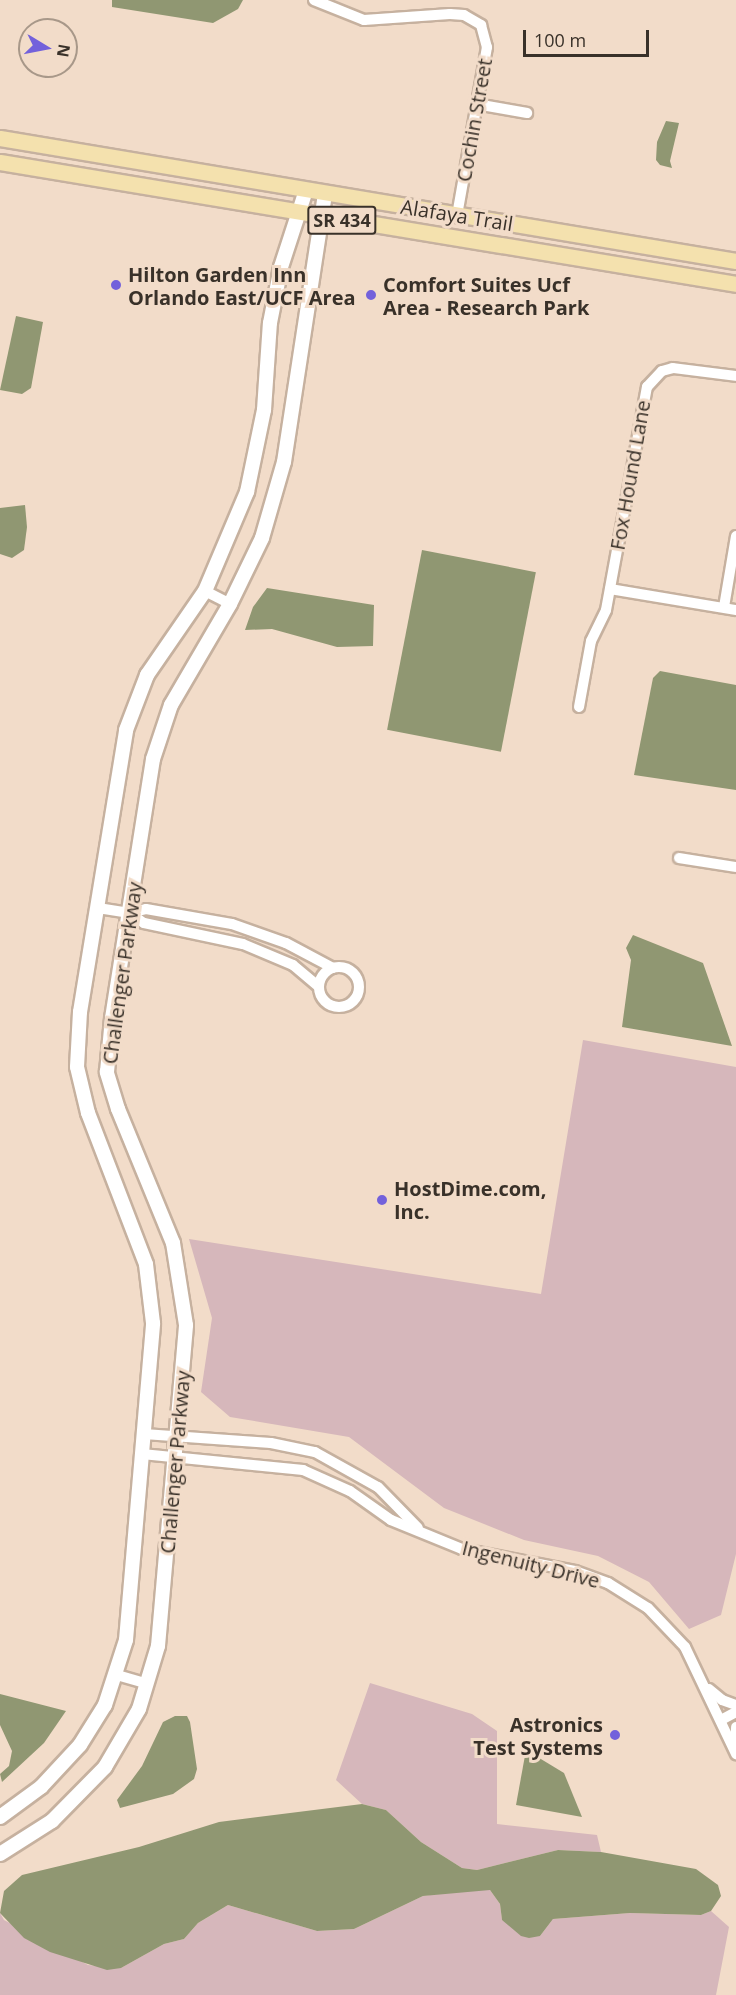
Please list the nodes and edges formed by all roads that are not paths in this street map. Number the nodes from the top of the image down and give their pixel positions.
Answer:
1 (314, 0) edge
2 (476, 104) junction
3 (527, 113) dead end
4 (0, 138) edge
5 (0, 162) edge
6 (306, 190) junction
7 (325, 193) junction
8 (299, 212) junction
9 (457, 215) junction
10 (322, 216) junction
11 (736, 261) edge
12 (736, 284) edge
13 (736, 376) edge
14 (736, 536) edge
15 (610, 589) junction
16 (205, 591) junction
17 (230, 604) junction
18 (724, 608) junction
19 (736, 610) edge
20 (579, 707) dead end
21 (679, 858) dead end
22 (736, 867) edge
23 (98, 908) junction
24 (130, 914) junction
25 (333, 968) junction
26 (319, 987) junction
27 (144, 1434) junction
28 (177, 1436) junction
29 (142, 1454) junction
30 (175, 1457) junction
31 (418, 1529) junction
32 (117, 1675) junction
33 (148, 1684) junction
34 (706, 1687) junction
35 (736, 1705) edge
36 (736, 1713) edge
37 (721, 1720) junction
38 (736, 1727) edge
39 (735, 1753) edge
40 (0, 1817) edge
41 (0, 1854) edge

1 - 2 street, Cochin Street
2 - 3 street
2 - 9 street, Cochin Street
4 - 6 main road, Alafaya Trail / SR 434
5 - 8 main road, Alafaya Trail / SR 434
6 - 7 main road, Alafaya Trail / SR 434
6 - 8 main road, Challenger Parkway
7 - 9 main road, Alafaya Trail / SR 434
7 - 10 main road, Challenger Parkway
8 - 10 main road, Alafaya Trail / SR 434
8 - 16 main road, Challenger Parkway
9 - 11 main road, Alafaya Trail / SR 434
10 - 12 main road, Alafaya Trail / SR 434
10 - 17 main road, Challenger Parkway
13 - 15 street, Fox Hound Lane
14 - 18 street
15 - 18 street
15 - 20 street, Fox Hound Lane
16 - 17 street
16 - 23 main road, Challenger Parkway
17 - 24 main road, Challenger Parkway
18 - 19 street
21 - 22 street
23 - 24 street
23 - 27 main road, Challenger Parkway
24 - 25 street
24 - 26 street
24 - 28 main road, Challenger Parkway
25 - 26 street
25 - 26 street
27 - 28 street, Ingenuity Drive
27 - 29 main road, Challenger Parkway
28 - 30 main road, Challenger Parkway
28 - 31 street, Ingenuity Drive
29 - 30 street, Ingenuity Drive
29 - 32 main road, Challenger Parkway
30 - 31 street, Ingenuity Drive
30 - 33 main road, Challenger Parkway
31 - 34 street, Ingenuity Drive
32 - 33 street
32 - 40 main road, Challenger Parkway
33 - 41 main road, Challenger Parkway
34 - 35 street
34 - 37 street, Ingenuity Drive
36 - 37 street
37 - 39 street, Ingenuity Drive
38 - 39 street

